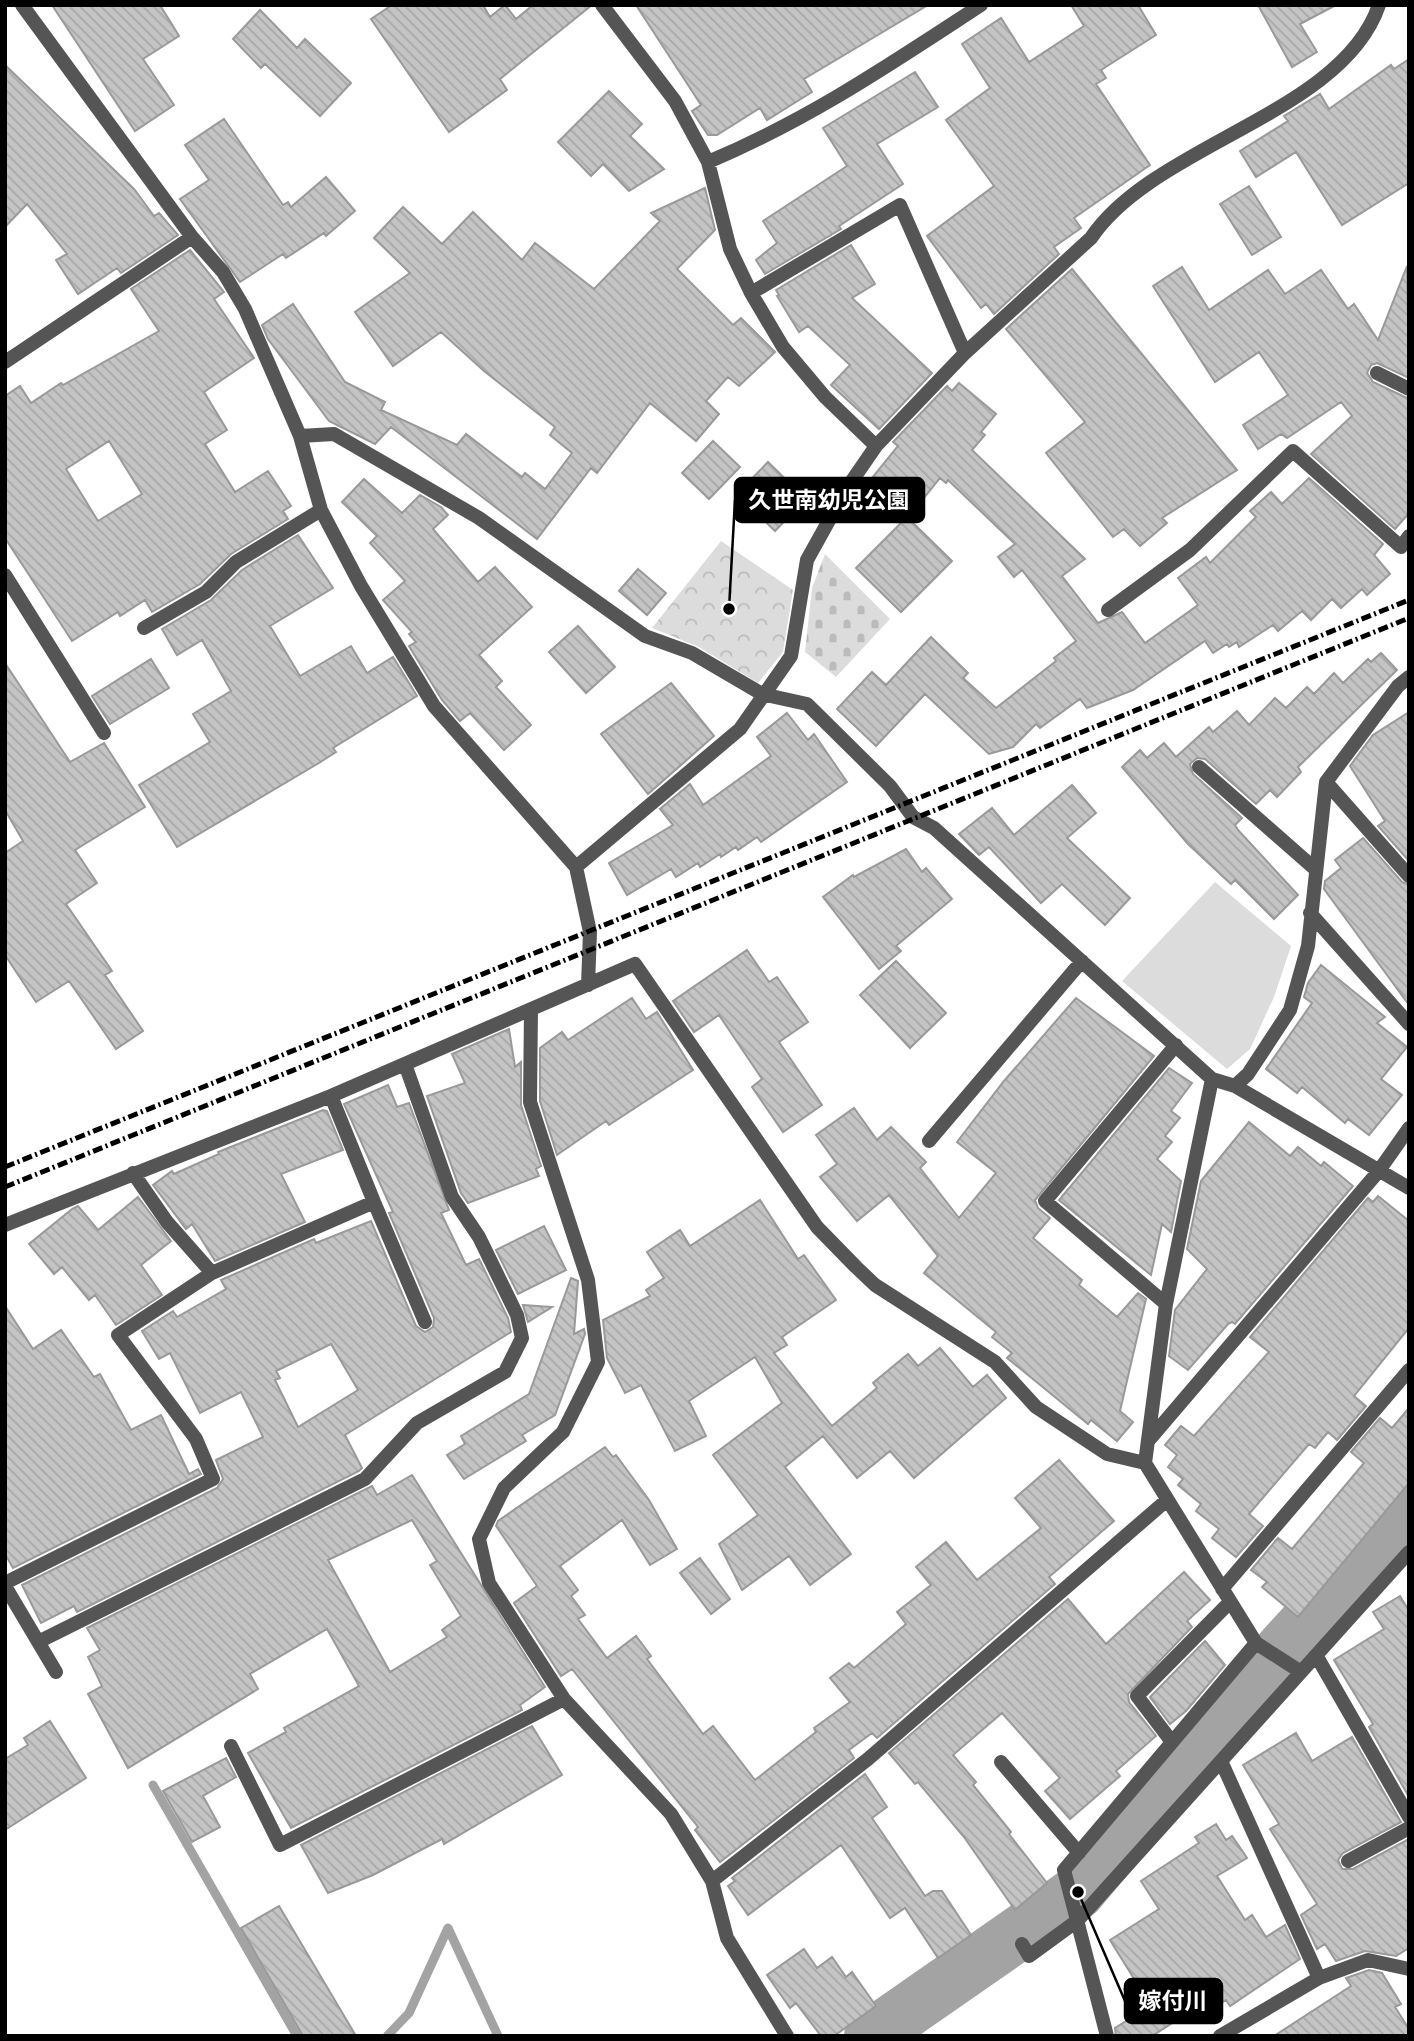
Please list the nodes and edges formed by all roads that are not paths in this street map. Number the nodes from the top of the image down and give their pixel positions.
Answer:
1 (22, 5) edge
2 (981, 5) edge
3 (1379, 5) edge
4 (606, 7) edge
5 (708, 162) junction
6 (192, 237) junction
7 (751, 293) junction
8 (965, 353) junction
9 (5, 362) edge
10 (1377, 373) dead end
11 (1409, 388) edge
12 (300, 436) junction
13 (876, 446) junction
14 (321, 510) junction
15 (1409, 536) edge
16 (5, 575) edge
17 (1108, 610) dead end
18 (144, 628) dead end
19 (1409, 677) edge
20 (762, 694) junction
21 (104, 733) dead end
22 (1199, 767) dead end
23 (1326, 782) junction
24 (576, 867) junction
25 (1314, 868) junction
26 (1409, 876) edge
27 (1310, 913) junction
28 (1082, 961) junction
29 (588, 985) junction
30 (531, 1009) junction
31 (1409, 1024) edge
32 (1176, 1045) junction
33 (405, 1064) junction
34 (1212, 1079) junction
35 (1236, 1086) junction
36 (331, 1096) junction
37 (1409, 1128) edge
38 (929, 1141) dead end
39 (1378, 1172) junction
40 (133, 1173) junction
41 (1409, 1188) edge
42 (374, 1202) junction
43 (5, 1225) edge
44 (212, 1273) junction
45 (1166, 1304) junction
46 (425, 1322) dead end
47 (1409, 1370) edge
48 (1149, 1440) junction
49 (1144, 1464) junction
50 (1167, 1500) junction
51 (1408, 1557) edge
52 (5, 1584) edge
53 (1222, 1589) junction
54 (1230, 1602) junction
55 (38, 1642) junction
56 (1256, 1643) junction
57 (1316, 1655) junction
58 (56, 1672) dead end
59 (1301, 1672) junction
60 (564, 1699) junction
61 (1172, 1742) junction
62 (231, 1746) dead end
63 (1221, 1761) junction
64 (1001, 1762) dead end
65 (1409, 1817) edge
66 (1409, 1828) edge
67 (1079, 1853) junction
68 (1348, 1861) dead end
69 (712, 1881) junction
70 (1077, 1921) junction
71 (1022, 1944) dead end
72 (1409, 1969) edge
73 (1319, 1978) junction
74 (787, 2036) edge
75 (1107, 2036) edge
76 (1220, 2036) edge

1 - 6 street
2 - 5 street
3 - 8 street
4 - 5 street
5 - 7 street
6 - 9 street
6 - 12 street
7 - 8 street
7 - 13 street
8 - 13 street
10 - 11 street
12 - 14 street
12 - 20 street
13 - 20 street
14 - 18 street
14 - 24 street
15 - 17 street
16 - 21 street
19 - 23 street
20 - 24 street
20 - 28 street
22 - 25 street
23 - 25 street
23 - 26 street
24 - 29 street
25 - 27 street
27 - 31 street
27 - 35 street
28 - 32 street
28 - 38 street
29 - 30 street
29 - 49 street
30 - 33 street
30 - 60 street
32 - 34 street
32 - 45 street
33 - 36 street
33 - 55 street
34 - 35 street
34 - 45 street
35 - 39 street
36 - 40 street
36 - 42 street
37 - 39 street
39 - 41 street
39 - 48 street
40 - 43 street
40 - 44 street
42 - 44 street
42 - 46 street
44 - 52 street
45 - 48 street
47 - 53 street
48 - 49 street
49 - 50 street
50 - 53 street
50 - 69 street
51 - 57 street
52 - 55 street
53 - 54 street
54 - 56 street
54 - 61 street
55 - 58 street
56 - 59 street
56 - 61 street
57 - 59 street
57 - 65 street
59 - 63 street
60 - 62 street
60 - 69 street
61 - 67 street
63 - 70 street
63 - 73 street
64 - 67 street
66 - 68 street
67 - 70 street
69 - 74 street
70 - 71 street
70 - 75 street
72 - 73 street
73 - 76 street

